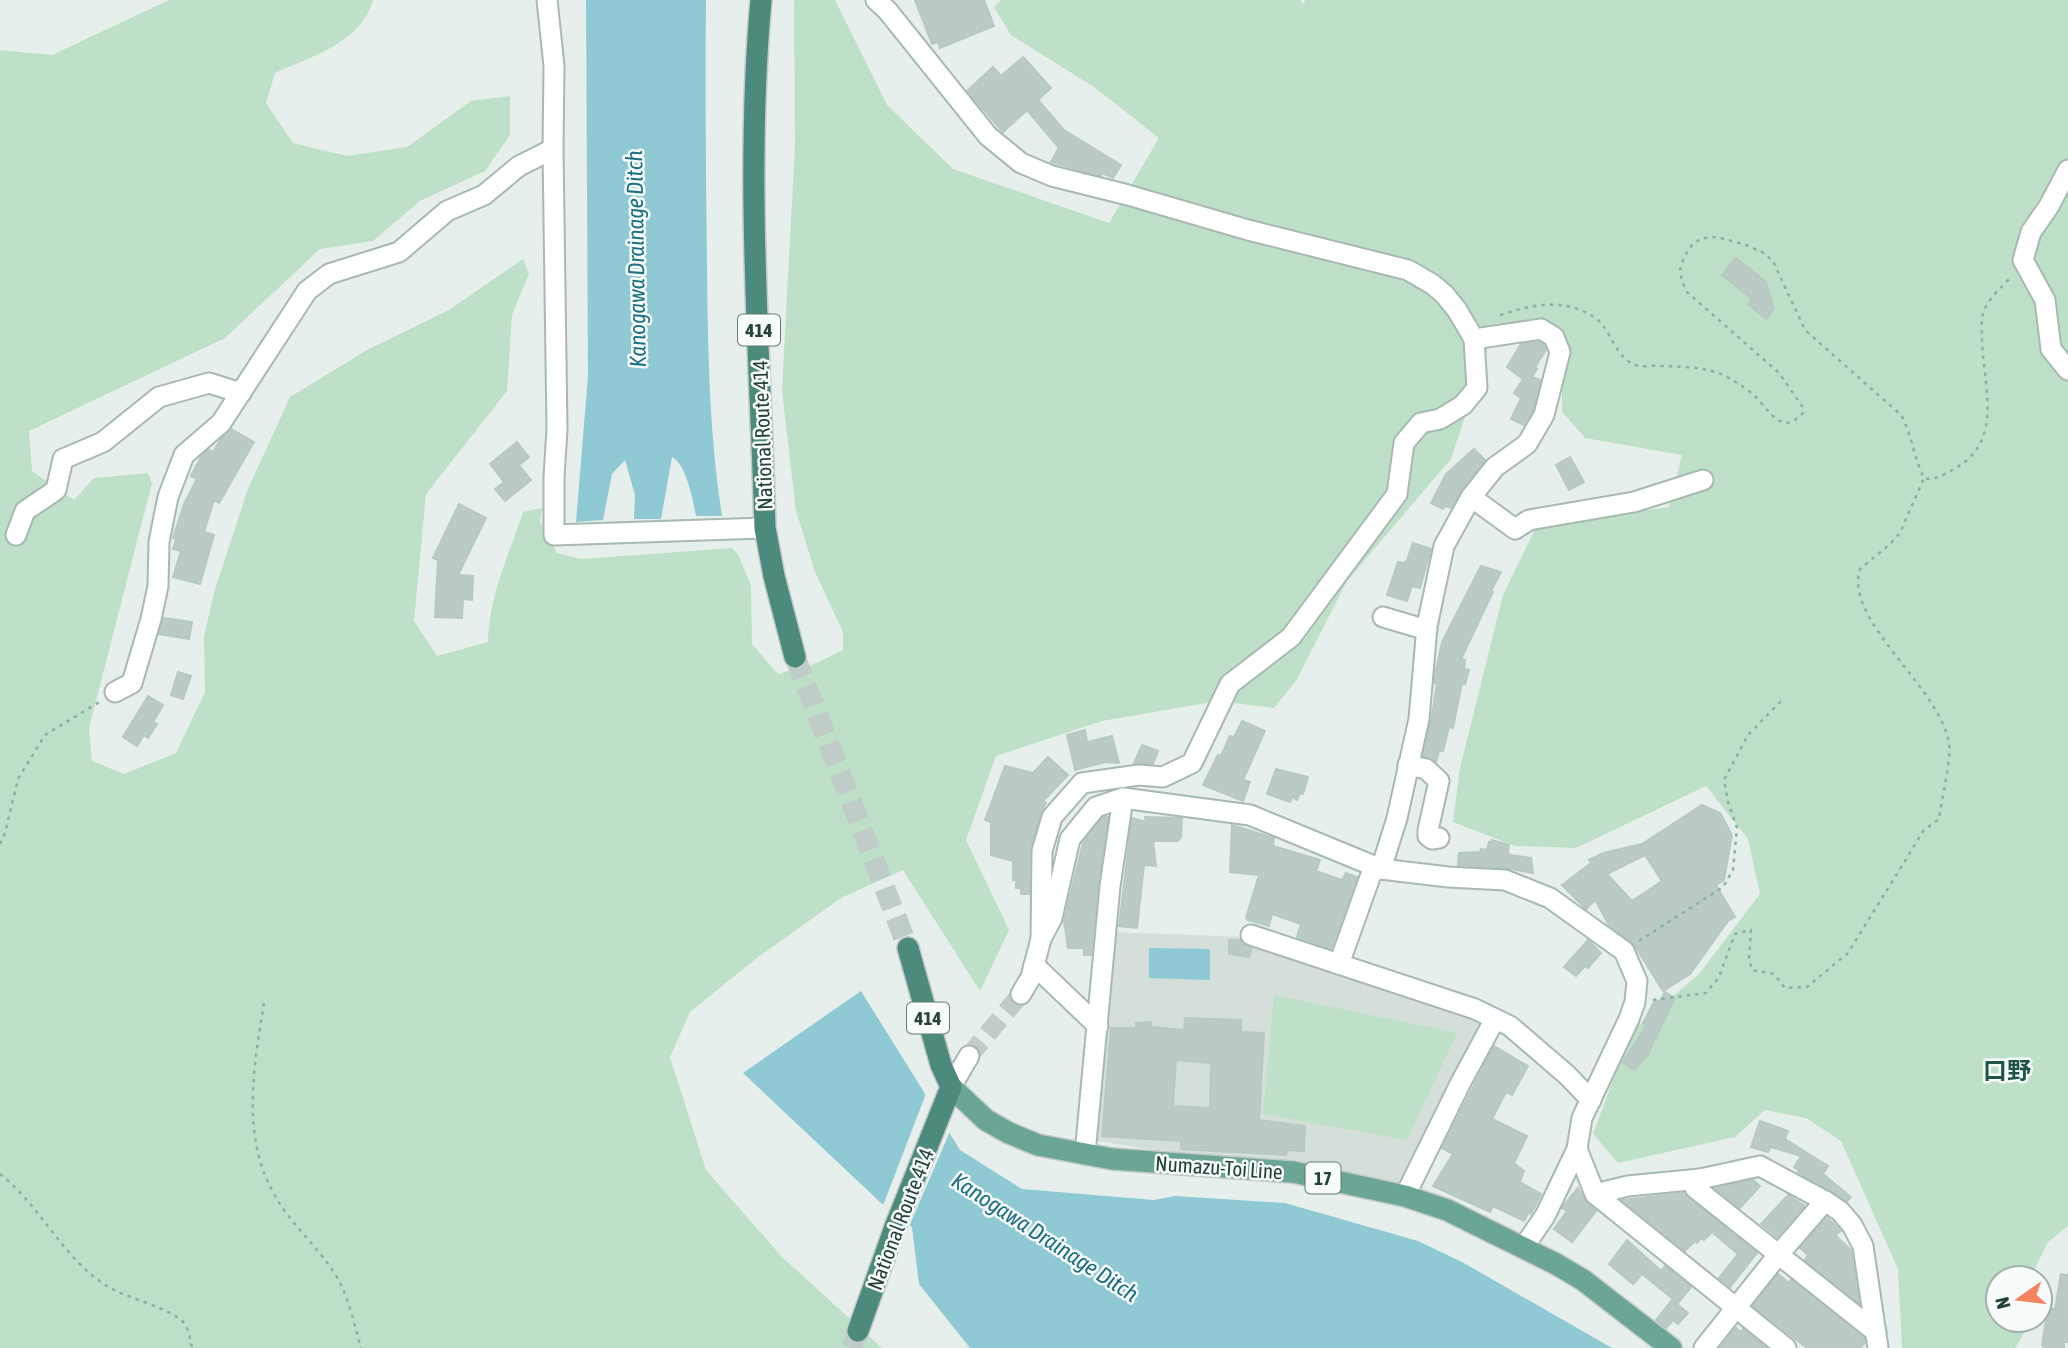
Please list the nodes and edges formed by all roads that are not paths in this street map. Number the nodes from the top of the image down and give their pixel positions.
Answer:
1 (547, 0) edge
2 (761, 0) edge
3 (876, 0) edge
4 (553, 149) junction
5 (2068, 170) edge
6 (1474, 339) junction
7 (2068, 370) edge
8 (241, 393) junction
9 (1692, 478) dead end
10 (1471, 497) junction
11 (765, 528) junction
12 (16, 535) dead end
13 (1384, 617) dead end
14 (1427, 629) junction
15 (795, 657) tunnel mouth
16 (115, 692) road end
17 (1408, 765) junction
18 (1123, 798) junction
19 (1439, 838) dead end
20 (1378, 868) junction
21 (1251, 935) dead end
22 (1041, 939) junction
23 (908, 948) tunnel mouth
24 (1339, 964) junction
25 (1034, 965) junction
26 (1021, 994) tunnel mouth
27 (1495, 1019) junction
28 (1098, 1026) junction
29 (969, 1056) tunnel mouth
30 (951, 1087) junction
31 (1591, 1100) junction
32 (1577, 1149) junction
33 (1085, 1154) junction
34 (1700, 1179) junction
35 (1595, 1194) junction
36 (1405, 1196) junction
37 (1825, 1201) junction
38 (1523, 1248) junction
39 (1777, 1255) junction
40 (1735, 1307) junction
41 (858, 1331) tunnel mouth
42 (1877, 1340) edge
43 (1671, 1348) edge
44 (1704, 1348) edge
45 (1786, 1348) edge

1 - 4 street
2 - 11 highway, National Route 414 / 414
3 - 6 street
4 - 8 street
4 - 11 street
5 - 7 street
6 - 10 street
6 - 22 street
8 - 12 street
8 - 16 street
9 - 10 street
10 - 14 street
11 - 15 highway, National Route 414 / 414
13 - 14 street
14 - 17 street
17 - 19 street
17 - 20 street
18 - 20 street
18 - 22 street
18 - 28 street
20 - 24 street
20 - 31 street
21 - 24 street
22 - 25 street
23 - 30 highway, 414
24 - 27 street
25 - 26 street
25 - 28 street
27 - 31 street
27 - 36 street
28 - 33 street
29 - 30 street
30 - 33 main road, Numazu-Toi Line / 17
30 - 41 highway, National Route 414
31 - 32 street
32 - 35 street
32 - 38 street
33 - 36 main road, Numazu-Toi Line / 17
34 - 35 street
34 - 37 street
34 - 39 street
35 - 40 street
36 - 38 main road, Numazu-Toi Line / 17
37 - 39 street
37 - 42 street
38 - 43 main road, Numazu-Toi Line / 17
39 - 40 street
39 - 42 street
40 - 44 street
40 - 45 street

